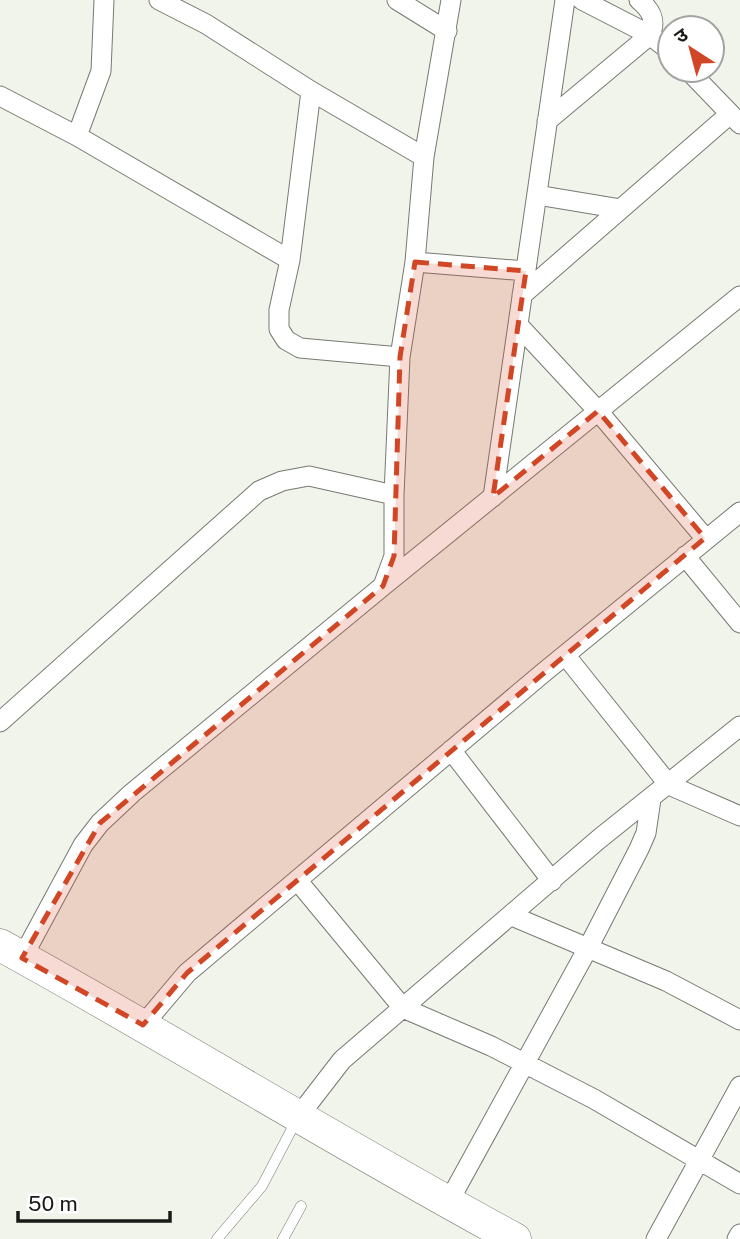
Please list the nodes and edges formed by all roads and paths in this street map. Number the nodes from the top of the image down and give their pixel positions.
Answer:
1 (104, 0) edge
2 (159, 0) edge
3 (397, 0) edge
4 (451, 0) edge
5 (565, 0) edge
6 (582, 0) edge
7 (639, 0) edge
8 (447, 31) junction
9 (650, 35) junction
10 (656, 40) edge
11 (701, 84) edge
12 (312, 91) junction
13 (0, 96) edge
14 (735, 119) edge
15 (547, 121) junction
16 (77, 136) junction
17 (424, 157) junction
18 (537, 195) junction
19 (621, 209) junction
20 (290, 260) junction
21 (415, 262) junction
22 (526, 271) junction
23 (522, 295) junction
24 (740, 296) edge
25 (519, 326) junction
26 (400, 357) junction
27 (598, 411) junction
28 (394, 495) junction
29 (493, 496) junction
30 (740, 512) edge
31 (705, 538) junction
32 (685, 556) junction
33 (383, 586) junction
34 (740, 623) edge
35 (566, 656) junction
36 (0, 722) edge
37 (740, 726) edge
38 (452, 750) junction
39 (669, 785) junction
40 (651, 799) junction
41 (740, 816) edge
42 (297, 880) junction
43 (552, 881) junction
44 (512, 916) junction
45 (588, 948) junction
46 (11, 952) edge
47 (403, 1008) junction
48 (740, 1020) edge
49 (143, 1025) junction
50 (524, 1062) junction
51 (740, 1086) edge
52 (298, 1117) junction
53 (700, 1160) junction
54 (740, 1184) edge
55 (449, 1203) junction
56 (301, 1206) dead end
57 (740, 1234) edge
58 (218, 1239) edge
59 (283, 1239) edge
60 (515, 1239) edge
61 (656, 1239) edge
62 (737, 1239) edge

1 - 16 street
2 - 12 street
3 - 8 street
4 - 8 street
5 - 15 street
6 - 9 street
7 - 9 street
8 - 17 street
9 - 10 street
9 - 15 street
11 - 14 street
12 - 17 street
12 - 20 street
13 - 16 street
14 - 19 street
15 - 18 street
16 - 20 street
17 - 21 street
18 - 19 street
18 - 22 street
19 - 23 street
20 - 26 street
21 - 22 street
21 - 26 street
22 - 23 street
23 - 25 street
24 - 27 street
25 - 27 street
25 - 29 street
26 - 28 street
27 - 29 street
27 - 31 street
28 - 33 street
28 - 36 street
29 - 33 street
30 - 31 street
31 - 32 street
32 - 34 street
32 - 35 street
33 - 46 street
35 - 38 street
35 - 39 street
37 - 39 street
38 - 42 street
38 - 43 street
39 - 40 street
39 - 41 street
40 - 43 street
40 - 45 street
42 - 47 street
42 - 49 street
43 - 44 street
44 - 45 street
44 - 47 street
45 - 48 street
45 - 50 street
46 - 49 main road
47 - 50 street
47 - 52 street
49 - 52 main road
50 - 53 street
50 - 55 street
51 - 53 street
52 - 55 main road
52 - 58 lane
53 - 54 street
53 - 61 street
55 - 60 main road
56 - 59 lane
57 - 62 street

